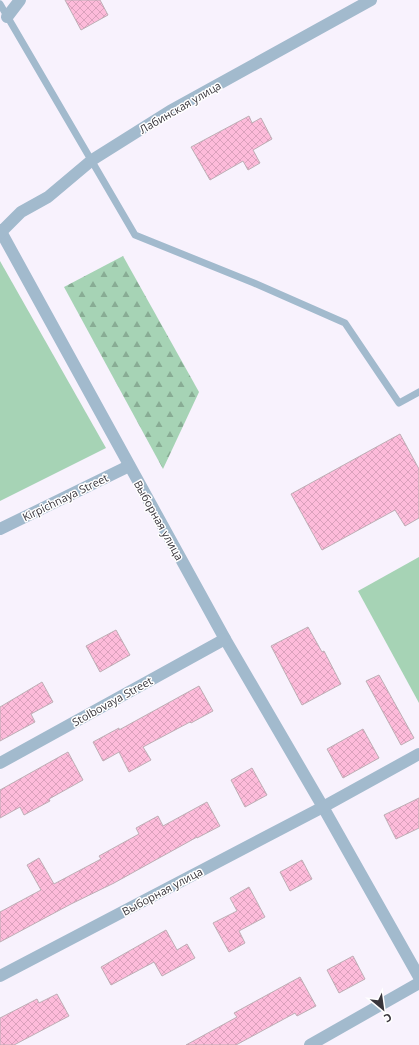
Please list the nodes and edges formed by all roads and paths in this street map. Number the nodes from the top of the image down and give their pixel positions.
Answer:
1 (20, 0) edge
2 (371, 0) edge
3 (0, 4) edge
4 (7, 17) junction
5 (92, 160) junction
6 (0, 232) edge
7 (419, 392) edge
8 (129, 466) junction
9 (0, 529) edge
10 (225, 639) junction
11 (419, 754) edge
12 (0, 763) edge
13 (324, 807) junction
14 (0, 976) edge
15 (419, 977) edge
16 (419, 983) edge
17 (310, 1045) edge

1 - 4 street
2 - 5 street, Лабинская улица
3 - 4 lane
4 - 5 lane
5 - 6 street, Лабинская улица
5 - 7 lane
6 - 8 street, Выборная улица
8 - 9 street, Kirpichnaya Street
8 - 10 street, Выборная улица
10 - 12 street, Stolbovaya Street
10 - 13 street, Выборная улица
11 - 13 street, Выборная улица
13 - 14 street, Выборная улица
13 - 15 street, Выборная улица
16 - 17 street

